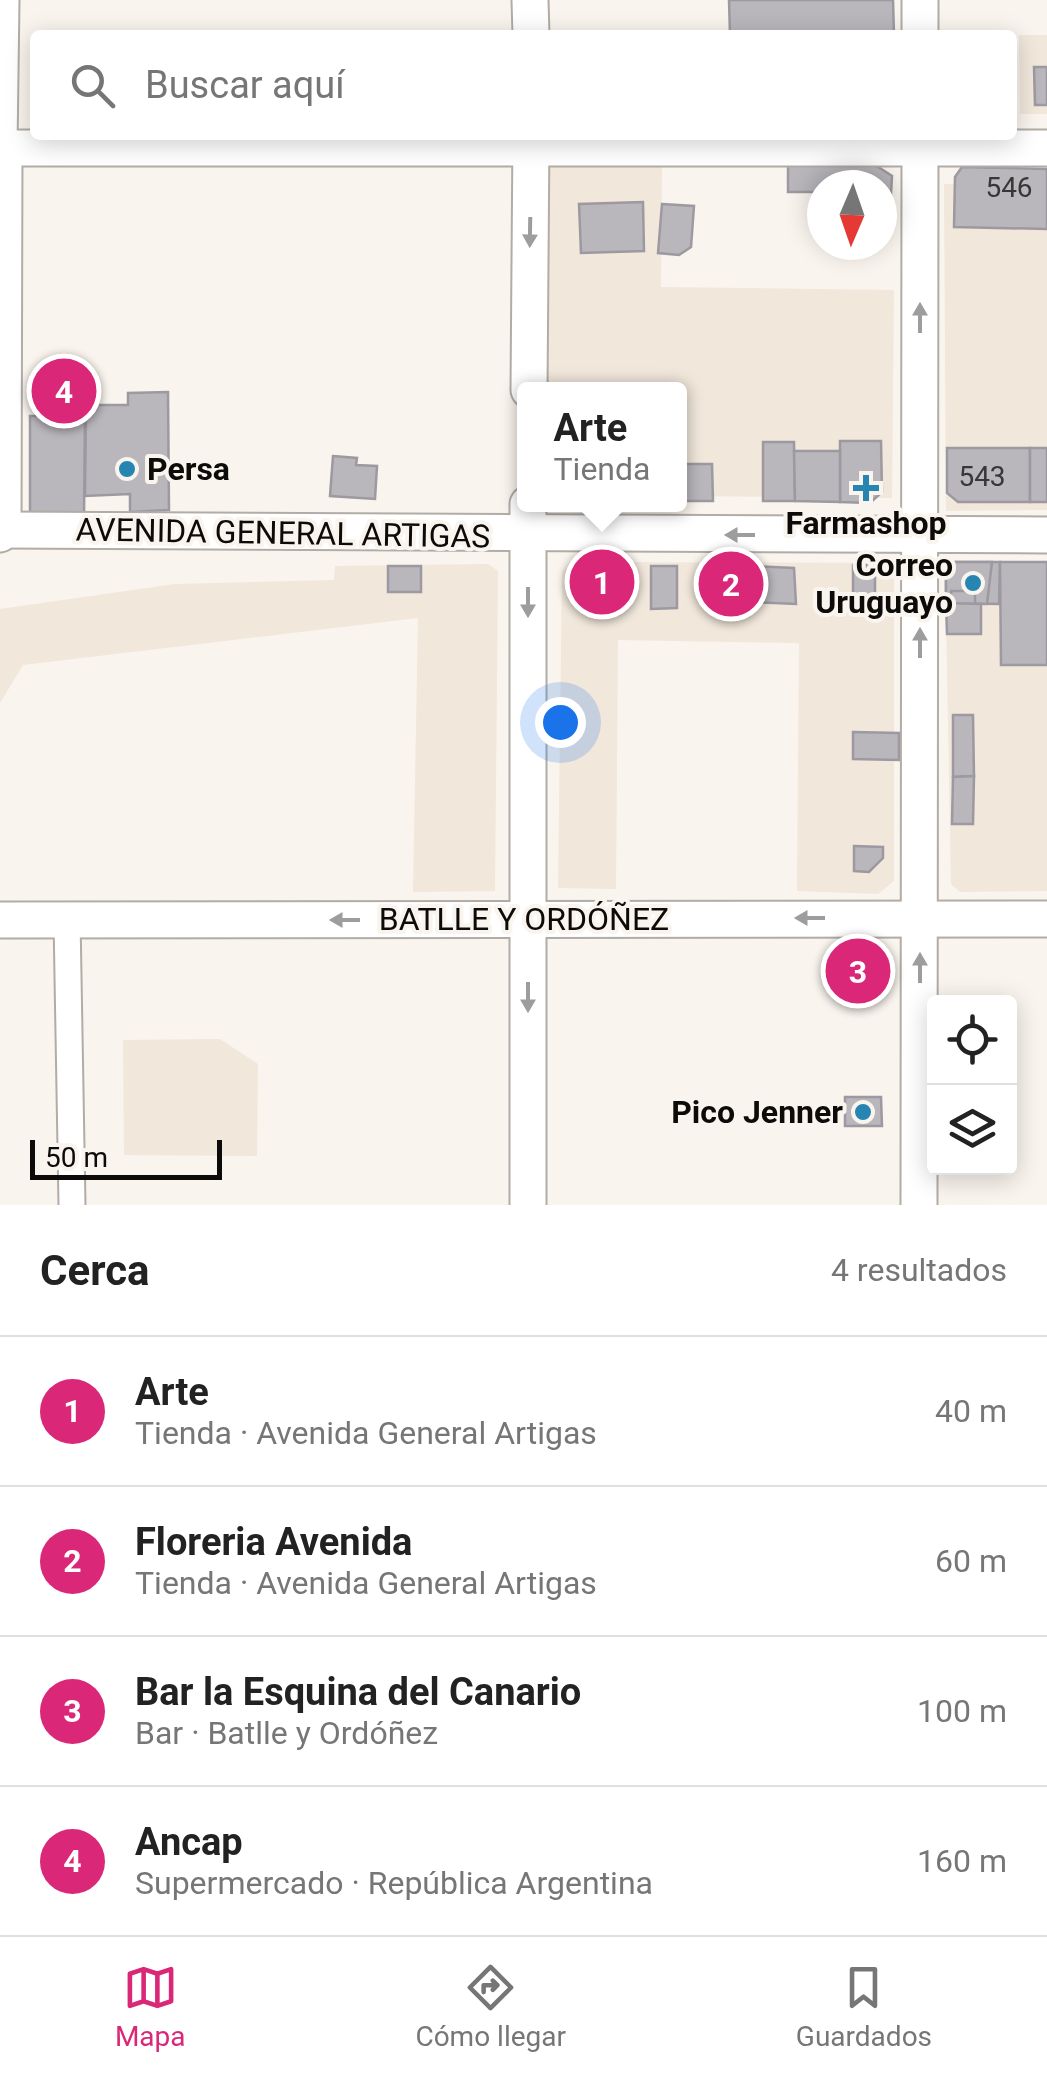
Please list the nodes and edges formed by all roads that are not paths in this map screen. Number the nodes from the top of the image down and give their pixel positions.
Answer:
1 (6, 0) edge
2 (530, 0) edge
3 (920, 0) edge
4 (531, 30) edge
5 (920, 30) edge
6 (531, 142) edge
7 (920, 142) edge
8 (2, 148) edge
9 (1047, 148) edge
10 (529, 382) edge
11 (528, 520) edge
12 (1, 532) edge
13 (1047, 535) edge
14 (920, 536) junction
15 (921, 917) junction
16 (1047, 919) edge
17 (0, 920) edge
18 (66, 920) junction
19 (528, 920) junction
20 (72, 1205) edge
21 (528, 1205) edge
22 (919, 1205) edge

1 - 8 street
2 - 4 street
3 - 5 street
6 - 7 street
6 - 8 street
6 -> 10 street
7 - 9 street
14 -> 7 street
8 - 12 street
11 - 12 street, AVENIDA GENERAL ARTIGAS
14 -> 11 street, AVENIDA GENERAL ARTIGAS
11 -> 19 street
13 - 14 street, AVENIDA GENERAL ARTIGAS
15 -> 14 street
15 - 16 street, BATLLE Y ORDÓÑEZ
15 -> 19 street, BATLLE Y ORDÓÑEZ
22 -> 15 street
17 - 18 street, BATLLE Y ORDÓÑEZ
19 -> 18 street, BATLLE Y ORDÓÑEZ
18 - 20 street
19 -> 21 street

